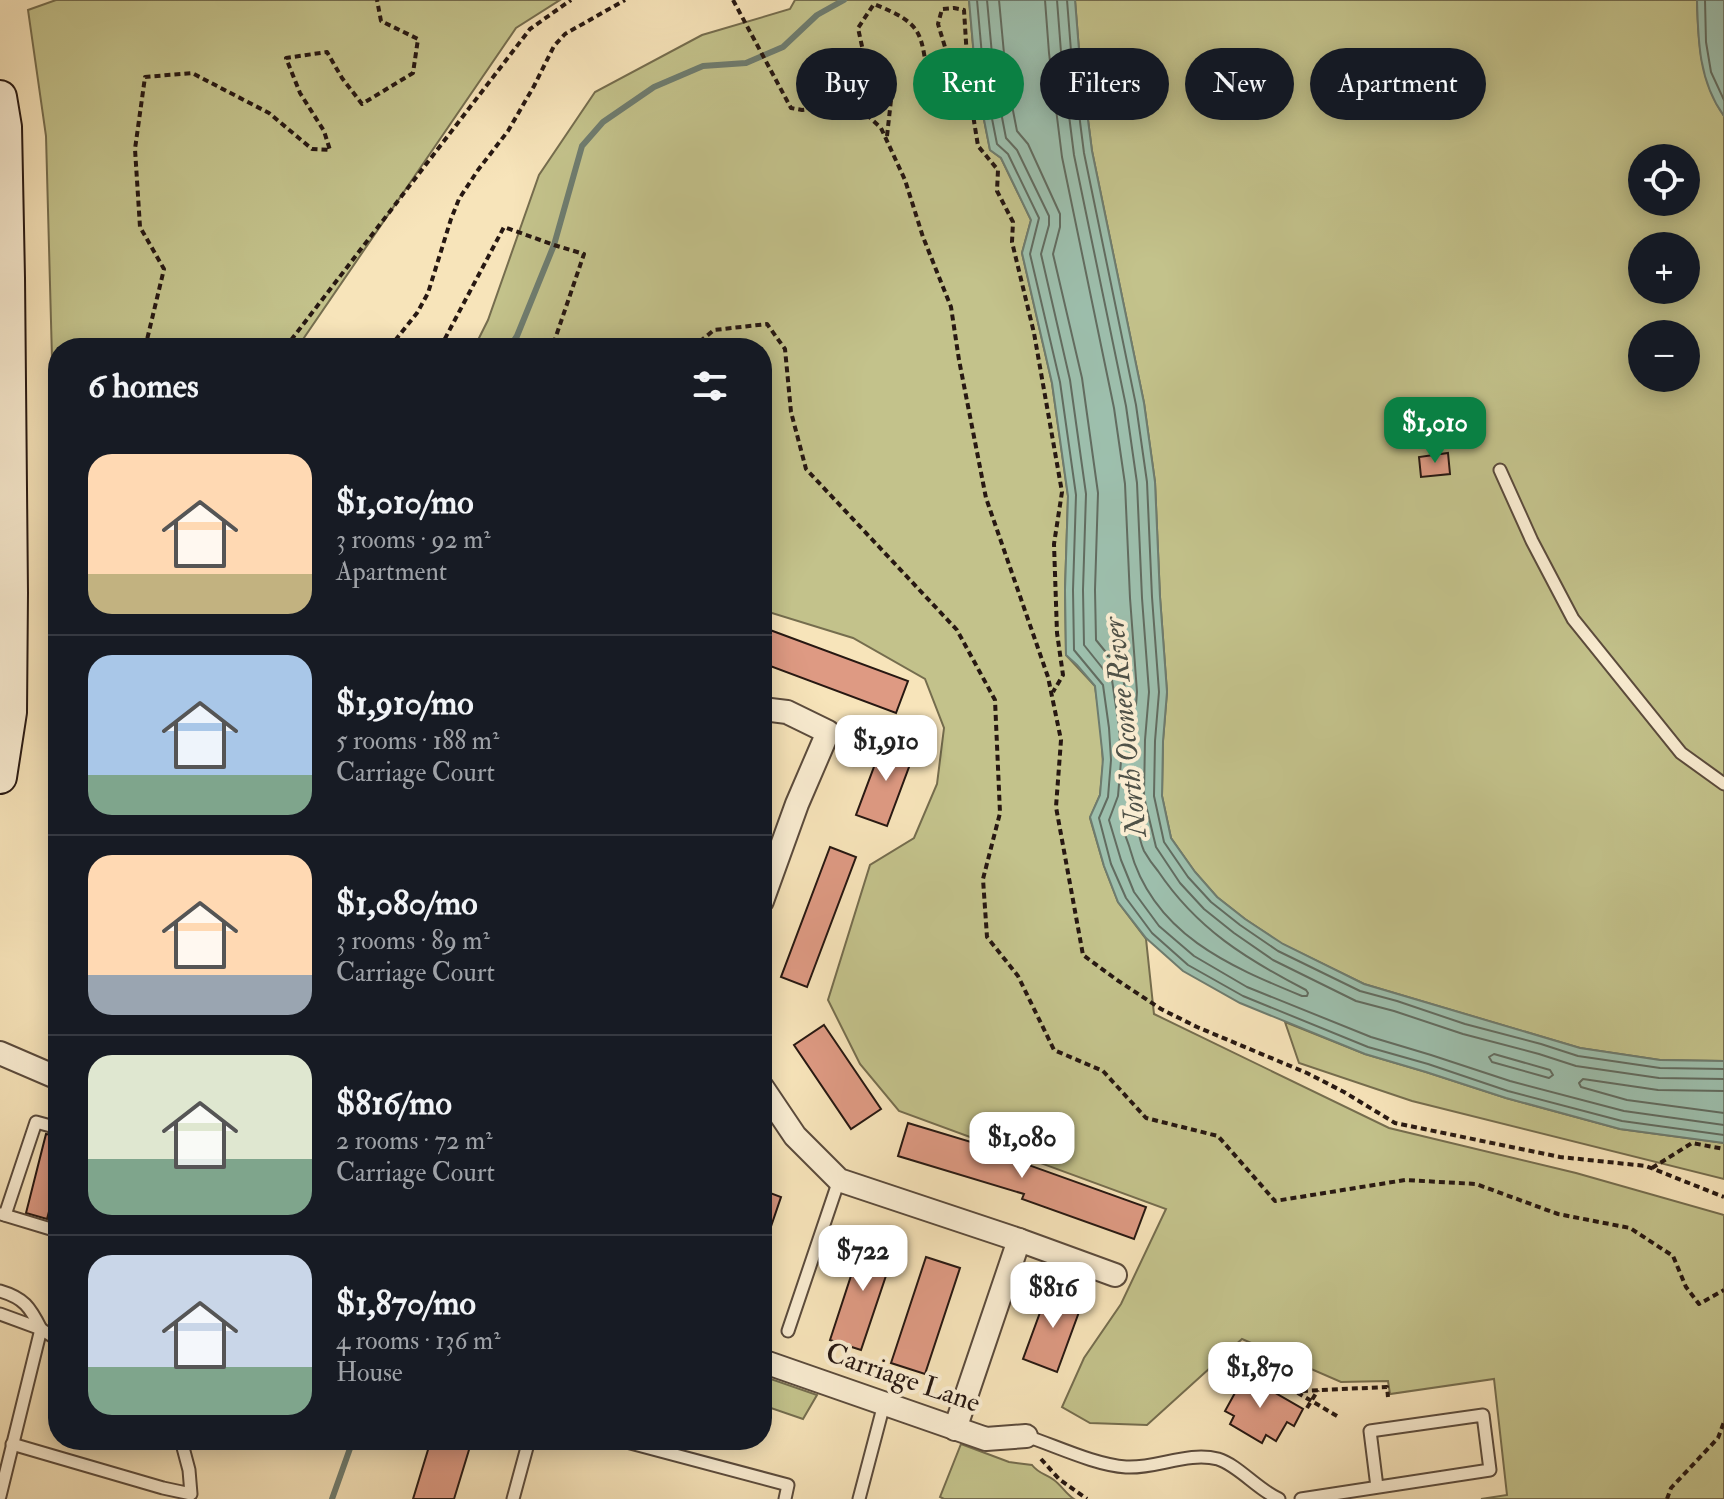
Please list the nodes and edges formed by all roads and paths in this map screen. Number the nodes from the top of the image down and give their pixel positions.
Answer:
1 (377, 0) edge
2 (571, 0) edge
3 (625, 0) edge
4 (733, 0) edge
5 (0, 97) edge
6 (886, 139) junction
7 (147, 338) edge
8 (293, 338) edge
9 (397, 338) edge
10 (445, 338) edge
11 (555, 338) edge
12 (704, 338) edge
13 (1500, 470) dead end
14 (6, 577) edge
15 (1051, 694) junction
16 (772, 710) edge
17 (0, 777) edge
18 (1724, 784) edge
19 (772, 873) edge
20 (0, 1053) edge
21 (48, 1074) edge
22 (772, 1102) edge
23 (48, 1125) edge
24 (1724, 1149) edge
25 (1652, 1168) junction
26 (839, 1180) junction
27 (1724, 1197) edge
28 (2, 1215) edge
29 (48, 1229) edge
30 (1019, 1240) junction
31 (1115, 1275) dead end
32 (1724, 1290) edge
33 (0, 1291) edge
34 (0, 1314) edge
35 (41, 1329) junction
36 (788, 1331) dead end
37 (48, 1334) edge
38 (772, 1365) edge
39 (1318, 1390) junction
40 (1388, 1397) dead end
41 (1311, 1401) junction
42 (884, 1404) junction
43 (1307, 1408) dead end
44 (1337, 1416) dead end
45 (1724, 1422) edge
46 (955, 1429) junction
47 (1026, 1436) joint
48 (12, 1444) junction
49 (184, 1450) edge
50 (526, 1450) edge
51 (657, 1450) edge
52 (1042, 1460) dead end
53 (1377, 1487) junction
54 (0, 1496) edge
55 (513, 1499) edge
56 (785, 1499) edge
57 (859, 1499) edge
58 (1087, 1499) edge
59 (1279, 1499) edge
60 (1301, 1499) edge
61 (1667, 1499) edge

1 - 7 path
2 - 8 path
3 - 9 path
4 - 6 path
5 - 14 main road
6 - 15 path
6 - 15 path
10 - 11 path
12 - 32 path
13 - 18 lane
14 - 17 main road
15 - 25 path
16 - 19 street
20 - 21 street
22 - 26 street
23 - 28 lane
24 - 25 path
25 - 27 path
26 - 30 street
26 - 36 lane
28 - 29 lane
30 - 31 street
30 - 46 street
33 - 35 lane
34 - 35 lane
35 - 37 lane
35 - 48 lane
38 - 42 street, Carriage Lane
39 - 40 path
39 - 41 path
39 - 41 path
41 - 43 path
41 - 44 path
42 - 46 street, Carriage Lane
42 - 57 lane
45 - 61 path
46 - 47 street, Carriage Lane
47 - 59 lane
48 - 49 lane
48 - 54 lane
50 - 55 lane
51 - 56 lane
52 - 58 path
53 - 53 lane
53 - 60 lane

